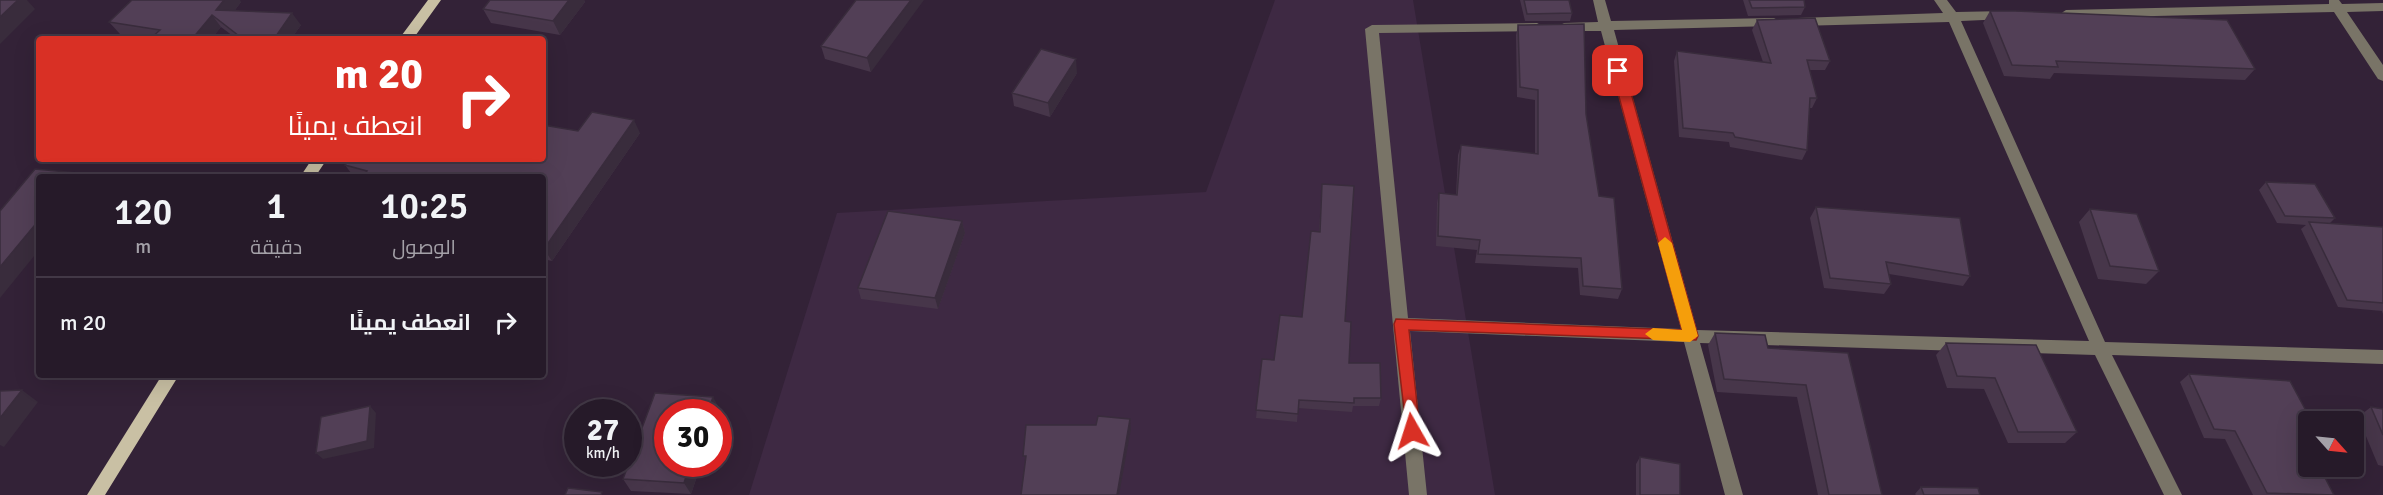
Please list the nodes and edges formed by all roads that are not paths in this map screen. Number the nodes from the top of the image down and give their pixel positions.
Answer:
1 (435, 0) edge
2 (1599, 0) edge
3 (1940, 0) edge
4 (2335, 4) edge
5 (2383, 7) edge
6 (2023, 15) edge
7 (2047, 15) edge
8 (1953, 16) junction
9 (1606, 27) junction
10 (408, 36) edge
11 (2383, 76) edge
12 (1401, 324) junction
13 (1690, 336) junction
14 (2099, 346) junction
15 (2383, 357) edge
16 (169, 378) edge
17 (96, 495) edge
18 (1418, 495) edge
19 (1734, 495) edge
20 (2173, 495) edge

1 - 10 main road
2 - 9 street
3 - 8 street
4 - 5 street
4 - 7 street
4 - 11 street
6 - 8 street
8 - 9 street
8 - 14 street
9 - 12 street
9 - 13 street
12 - 13 street
12 - 18 street
13 - 14 street
13 - 19 street
14 - 15 street
14 - 20 street
16 - 17 main road

